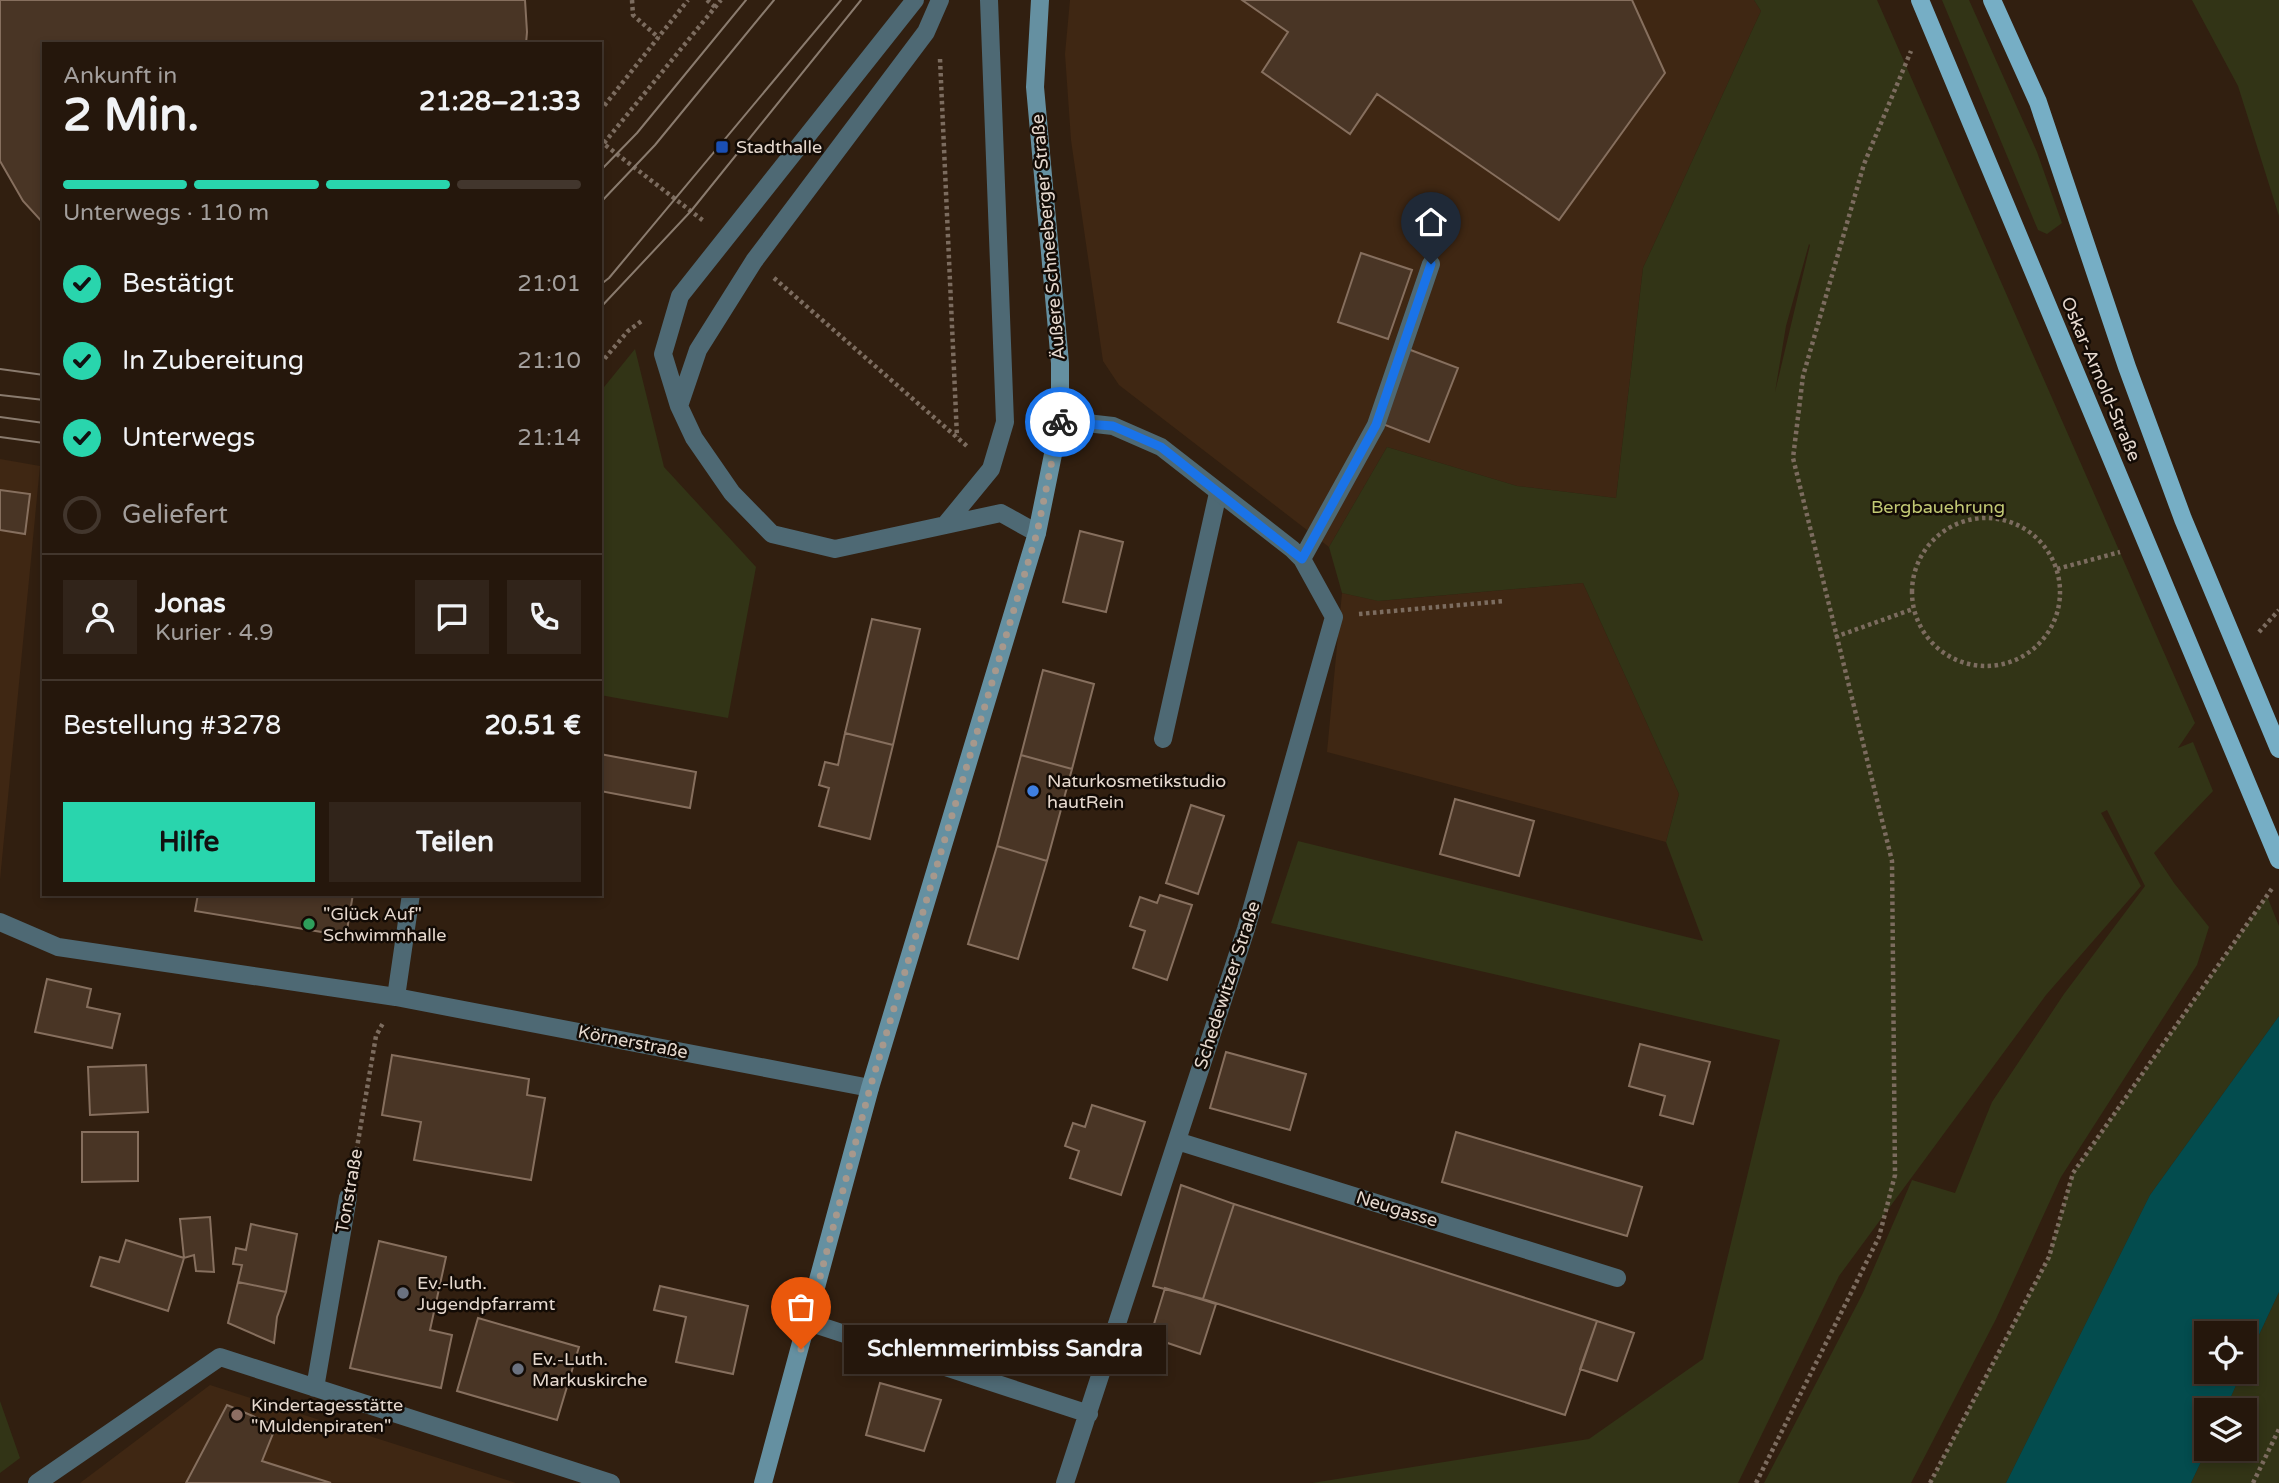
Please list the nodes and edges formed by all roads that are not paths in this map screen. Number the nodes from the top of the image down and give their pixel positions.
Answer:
1 (915, 0) edge
2 (989, 0) edge
3 (1040, 0) edge
4 (1992, 0) edge
5 (937, 7) edge
6 (1924, 8) edge
7 (1431, 264) dead end
8 (679, 406) junction
9 (1060, 420) junction
10 (1218, 493) junction
11 (945, 525) junction
12 (1037, 533) junction
13 (1302, 559) junction
14 (1163, 739) dead end
15 (2278, 746) edge
16 (2279, 860) edge
17 (411, 896) edge
18 (0, 922) edge
19 (396, 997) junction
20 (870, 1088) junction
21 (1177, 1141) junction
22 (348, 1197) road end
23 (1617, 1278) dead end
24 (808, 1322) junction
25 (315, 1388) junction
26 (1089, 1413) junction
27 (37, 1483) edge
28 (611, 1483) edge
29 (763, 1483) edge
30 (1065, 1483) edge

1 - 8 street
2 - 11 street
3 - 9 main road, Äußere Schneeberger Straße
4 - 15 main road, Oskar-Arnold-Straße
5 - 8 street
6 - 16 main road, Oskar-Arnold-Straße
7 - 13 street
8 - 11 street
9 - 10 street
9 - 12 main road, Äußere Schneeberger Straße
10 - 13 street
10 - 14 street
11 - 12 street
12 - 20 main road, Äußere Schneeberger Straße
13 - 21 street, Schedewitzer Straße
17 - 19 street
18 - 19 street, Körnerstraße
19 - 20 street, Körnerstraße
20 - 24 main road, Äußere Schneeberger Straße
21 - 23 street, Neugasse
21 - 26 street, Schedewitzer Straße
22 - 25 street, Tonstraße
24 - 26 street
24 - 29 main road, Äußere Schneeberger Straße
25 - 27 street
25 - 28 street
26 - 30 street, Schedewitzer Straße

